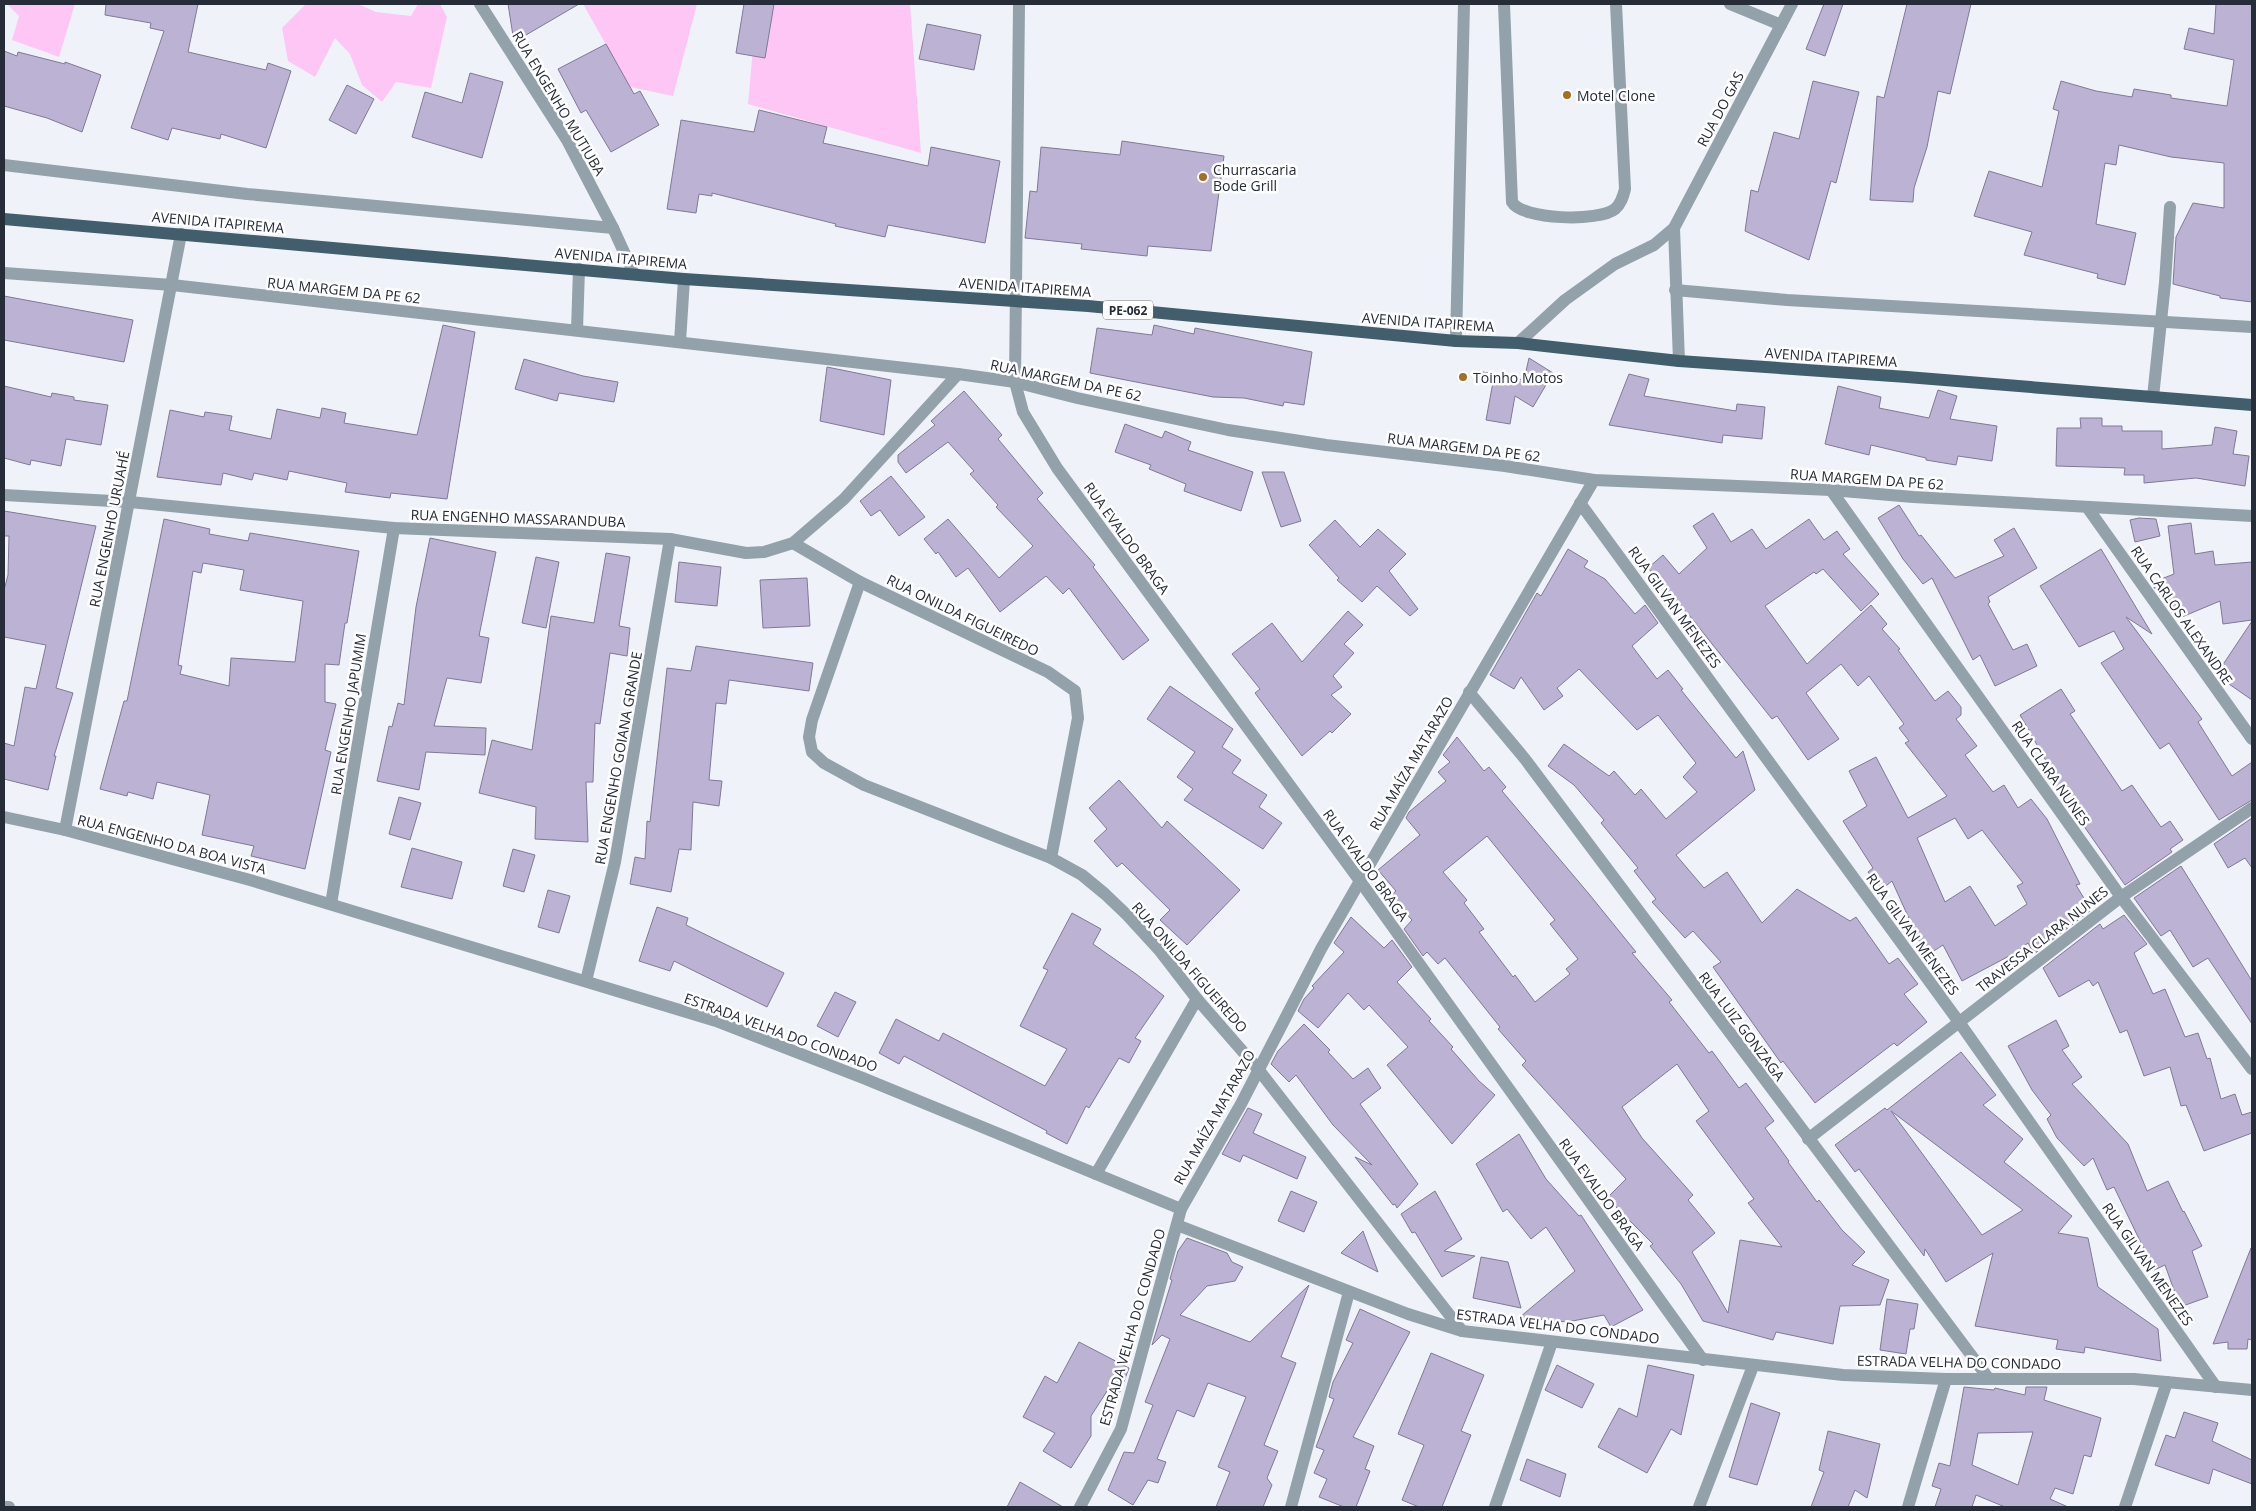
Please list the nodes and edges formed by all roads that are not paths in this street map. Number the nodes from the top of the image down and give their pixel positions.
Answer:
1 (480, 4) edge
2 (1019, 4) edge
3 (1464, 4) edge
4 (1504, 4) edge
5 (1616, 4) edge
6 (1730, 4) edge
7 (1792, 4) edge
8 (1781, 25) junction
9 (4, 165) edge
10 (2170, 207) dead end
11 (4, 219) edge
12 (613, 228) junction
13 (1674, 228) junction
14 (182, 234) junction
15 (579, 269) junction
16 (4, 274) edge
17 (634, 274) junction
18 (684, 278) junction
19 (172, 285) junction
20 (1675, 290) junction
21 (1015, 302) junction
22 (2159, 323) junction
23 (2252, 327) edge
24 (577, 330) junction
25 (1456, 341) junction
26 (680, 342) junction
27 (1518, 343) junction
28 (1679, 361) junction
29 (958, 374) junction
30 (1014, 382) junction
31 (2152, 397) junction
32 (2252, 405) edge
33 (1594, 480) junction
34 (1831, 490) junction
35 (4, 495) edge
36 (130, 502) junction
37 (1580, 503) junction
38 (2087, 507) junction
39 (2252, 516) edge
40 (394, 528) junction
41 (670, 539) junction
42 (793, 543) junction
43 (860, 582) junction
44 (1469, 692) junction
45 (2252, 739) edge
46 (2252, 808) edge
47 (4, 817) edge
48 (65, 830) junction
49 (1051, 858) junction
50 (1360, 881) junction
51 (2121, 897) junction
52 (331, 904) junction
53 (586, 981) junction
54 (1197, 999) junction
55 (1959, 1022) junction
56 (1258, 1069) junction
57 (2252, 1069) edge
58 (1808, 1139) junction
59 (1096, 1174) junction
60 (1182, 1209) junction
61 (1177, 1224) junction
62 (1349, 1292) junction
63 (1462, 1331) junction
64 (1552, 1342) junction
65 (1703, 1360) junction
66 (1753, 1366) junction
67 (1946, 1379) junction
68 (1989, 1379) junction
69 (2167, 1382) junction
70 (2216, 1387) junction
71 (2252, 1390) edge
72 (4, 1507) edge
73 (9, 1507) edge
74 (1080, 1507) edge
75 (1290, 1507) edge
76 (1495, 1507) edge
77 (1699, 1507) edge
78 (1908, 1507) edge
79 (2125, 1507) edge

1 - 12 street, RUA ENGENHO MUTIUBA
2 - 21 street, RUA EVALDO BRAGA
3 - 25 street
4 - 5 street
6 - 8 street
7 - 8 street, RUA DO GAS
8 - 13 street, RUA DO GAS
9 - 12 street
10 - 22 street
11 - 14 main road, AVENIDA ITAPIREMA / PE-062
12 - 17 street, RUA ENGENHO MUTIUBA
13 - 20 street, RUA DO GAS
13 - 27 street, RUA DO GAS
14 - 15 main road, AVENIDA ITAPIREMA / PE-062
14 - 19 street, RUA ENGENHO URUAHÉ
15 - 17 main road, AVENIDA ITAPIREMA / PE-062
15 - 24 street
16 - 19 street, RUA MARGEM DA PE 62
17 - 18 main road, AVENIDA ITAPIREMA / PE-062
18 - 21 main road, AVENIDA ITAPIREMA / PE-062
18 - 26 street
19 - 24 street, RUA MARGEM DA PE 62
19 - 36 street, RUA ENGENHO URUAHÉ
20 - 22 street
20 - 28 street, RUA DO GAS
21 - 25 main road, AVENIDA ITAPIREMA / PE-062
21 - 30 street, RUA EVALDO BRAGA
22 - 23 street
22 - 31 street
24 - 26 street, RUA MARGEM DA PE 62
25 - 27 main road, AVENIDA ITAPIREMA / PE-062
26 - 29 street, RUA MARGEM DA PE 62
27 - 28 main road, AVENIDA ITAPIREMA / PE-062
28 - 31 main road, AVENIDA ITAPIREMA / PE-062
29 - 30 street, RUA MARGEM DA PE 62
29 - 42 street, RUA ENGENHO MASSARANDUBA
30 - 33 street, RUA MARGEM DA PE 62
30 - 50 street, RUA EVALDO BRAGA
31 - 32 main road, AVENIDA ITAPIREMA / PE-062
33 - 34 street, RUA MARGEM DA PE 62
33 - 37 street, RUA MAÍZA MATARAZO
34 - 38 street, RUA MARGEM DA PE 62
34 - 51 street, RUA CLARA NUNES
35 - 36 street, RUA ENGENHO MASSARANDUBA
36 - 40 street, RUA ENGENHO MASSARANDUBA
36 - 48 street, RUA ENGENHO URUAHÉ
37 - 44 street, RUA MAÍZA MATARAZO
37 - 55 street, RUA GILVAN MENEZES
38 - 39 street, RUA MARGEM DA PE 62
38 - 45 street, RUA CARLOS ALEXANDRE
40 - 41 street, RUA ENGENHO MASSARANDUBA
40 - 52 street, RUA ENGENHO JAPUMIM
41 - 42 street, RUA ENGENHO MASSARANDUBA
41 - 53 street, RUA ENGENHO GOIANA GRANDE
42 - 43 street, RUA ONILDA FIGUEIREDO
43 - 49 street, RUA ONILDA FIGUEIREDO
43 - 49 street
44 - 50 street, RUA MAÍZA MATARAZO
44 - 58 street, RUA LUIZ GONZAGA
46 - 51 street, TRAVESSA CLARA NUNES
47 - 48 street, RUA ENGENHO DA BOA VISTA
48 - 52 street, RUA ENGENHO DA BOA VISTA
49 - 54 street, RUA ONILDA FIGUEIREDO
50 - 56 street, RUA MAÍZA MATARAZO
50 - 65 street, RUA EVALDO BRAGA
51 - 55 street, TRAVESSA CLARA NUNES
51 - 57 street, RUA CLARA NUNES
52 - 53 street, ESTRADA VELHA DO CONDADO
53 - 59 street, ESTRADA VELHA DO CONDADO
54 - 56 street, RUA ONILDA FIGUEIREDO
54 - 59 street
55 - 58 street, TRAVESSA CLARA NUNES
55 - 70 street, RUA GILVAN MENEZES
56 - 60 street, RUA MAÍZA MATARAZO
56 - 63 street, RUA ONILDA FIGUEIREDO
58 - 68 street, RUA LUIZ GONZAGA
59 - 60 street, ESTRADA VELHA DO CONDADO
60 - 61 street, RUA MAÍZA MATARAZO
61 - 62 street, ESTRADA VELHA DO CONDADO
61 - 74 street, ESTRADA VELHA DO CONDADO
62 - 63 street, ESTRADA VELHA DO CONDADO
62 - 75 street
63 - 64 street, ESTRADA VELHA DO CONDADO
64 - 65 street, ESTRADA VELHA DO CONDADO
64 - 76 street
65 - 66 street, ESTRADA VELHA DO CONDADO
66 - 67 street, ESTRADA VELHA DO CONDADO
66 - 77 street
67 - 68 street, ESTRADA VELHA DO CONDADO
67 - 78 street
68 - 69 street, ESTRADA VELHA DO CONDADO
69 - 70 street, ESTRADA VELHA DO CONDADO
69 - 79 street
70 - 71 street, ESTRADA VELHA DO CONDADO
72 - 73 street

